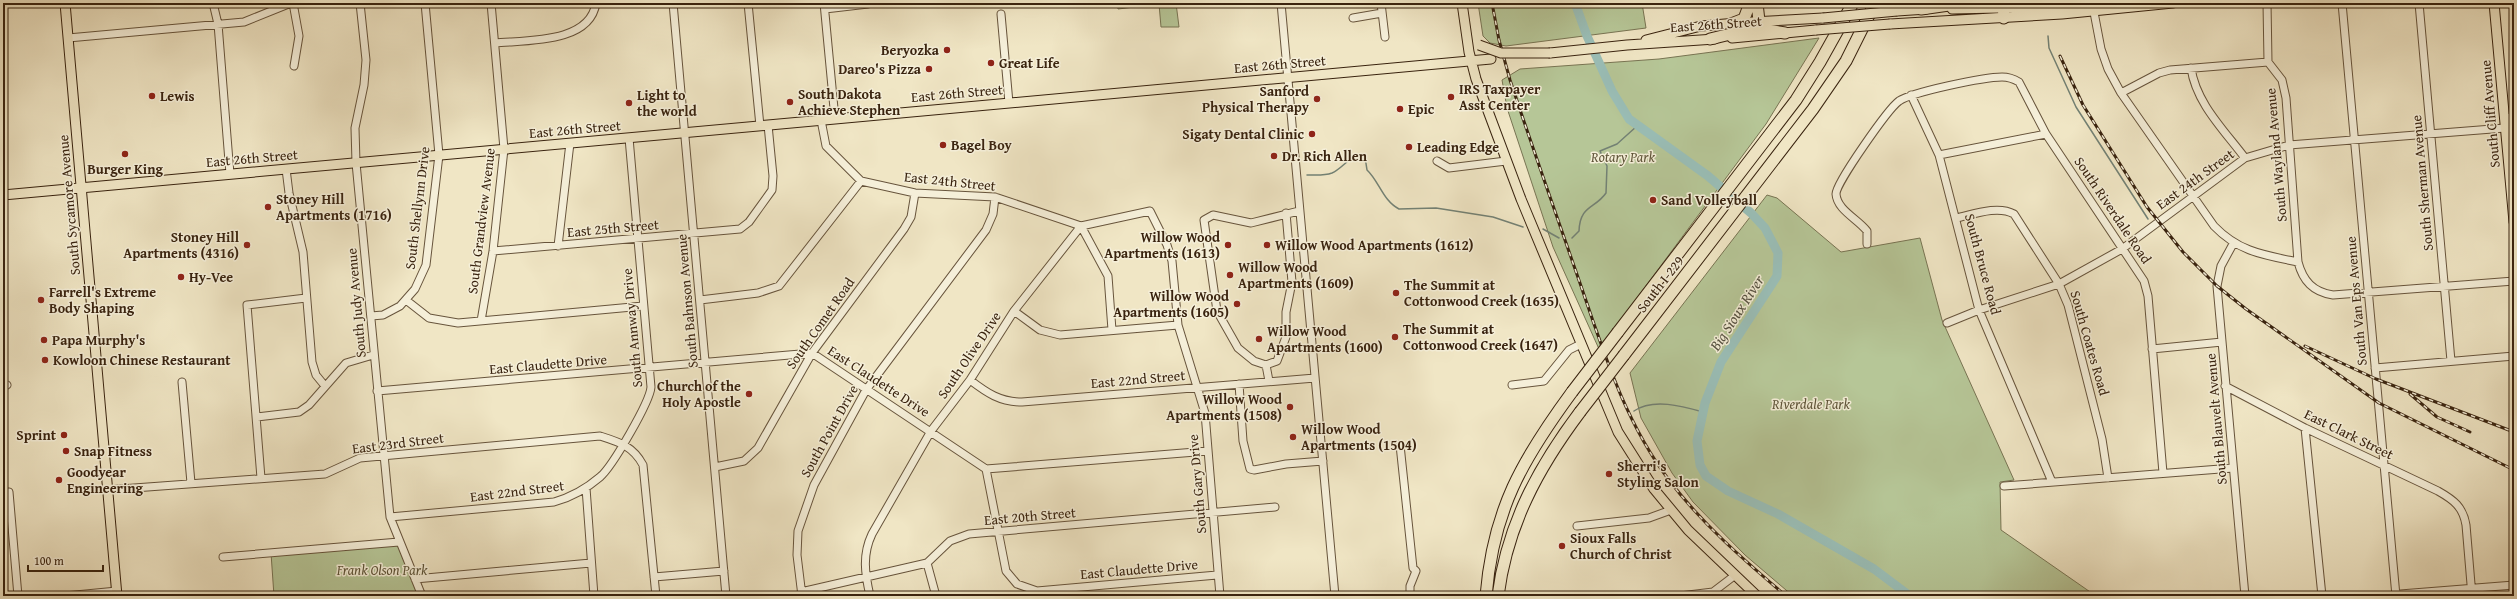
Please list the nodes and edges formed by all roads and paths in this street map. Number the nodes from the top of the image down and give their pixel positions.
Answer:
1 (65, 3) edge
2 (213, 3) edge
3 (292, 3) edge
4 (360, 3) edge
5 (425, 3) edge
6 (491, 3) edge
7 (596, 3) edge
8 (673, 3) edge
9 (748, 3) edge
10 (1280, 3) edge
11 (1381, 3) edge
12 (1462, 3) edge
13 (1750, 3) edge
14 (1757, 3) edge
15 (1853, 3) edge
16 (1875, 3) edge
17 (1963, 3) edge
18 (2173, 3) edge
19 (2267, 3) edge
20 (2342, 3) edge
21 (2419, 3) edge
22 (2494, 3) edge
23 (868, 4) edge
24 (825, 6) edge
25 (2093, 7) edge
26 (1921, 9) junction
27 (2007, 9) edge
28 (1382, 13) junction
29 (1001, 14) dead end
30 (1353, 18) dead end
31 (218, 24) junction
32 (1731, 24) junction
33 (1755, 24) junction
34 (1785, 33) junction
35 (1466, 36) junction
36 (1385, 37) dead end
37 (68, 38) junction
38 (1710, 39) junction
39 (494, 43) junction
40 (1627, 45) junction
41 (1550, 53) junction
42 (1471, 61) junction
43 (2268, 62) junction
44 (294, 66) dead end
45 (2191, 68) junction
46 (1287, 77) junction
47 (2122, 94) junction
48 (1911, 95) junction
49 (1009, 103) junction
50 (2514, 117) edge
51 (2504, 118) junction
52 (835, 119) junction
53 (821, 120) junction
54 (764, 125) junction
55 (2505, 128) junction
56 (684, 132) junction
57 (2046, 134) junction
58 (2431, 134) junction
59 (629, 138) junction
60 (2355, 139) junction
61 (570, 143) junction
62 (2289, 145) junction
63 (504, 149) junction
64 (439, 155) junction
65 (1939, 155) junction
66 (2245, 158) junction
67 (1437, 161) dead end
68 (1506, 161) junction
69 (356, 163) junction
70 (286, 169) junction
71 (230, 174) junction
72 (861, 181) junction
73 (81, 188) junction
74 (916, 194) junction
75 (3, 196) edge
76 (994, 197) junction
77 (2193, 197) junction
78 (2513, 206) edge
79 (1300, 211) junction
80 (1286, 213) junction
81 (1957, 218) junction
82 (2514, 222) edge
83 (1081, 226) junction
84 (694, 234) junction
85 (638, 239) junction
86 (1868, 244) dead end
87 (2233, 244) junction
88 (558, 246) junction
89 (2122, 248) junction
90 (493, 251) junction
91 (2298, 262) junction
92 (2514, 281) edge
93 (2059, 284) junction
94 (2444, 285) junction
95 (2369, 292) junction
96 (306, 298) junction
97 (406, 300) junction
98 (700, 300) junction
99 (643, 306) junction
100 (1979, 310) junction
101 (1014, 311) junction
102 (371, 316) junction
103 (480, 321) junction
104 (1947, 323) dead end
105 (1178, 325) junction
106 (1112, 330) junction
107 (2222, 342) junction
108 (1581, 344) junction
109 (2152, 348) junction
110 (812, 353) junction
111 (373, 355) junction
112 (2514, 356) edge
113 (2451, 361) junction
114 (705, 363) junction
115 (1266, 365) junction
116 (649, 368) junction
117 (2375, 368) junction
118 (1315, 378) junction
119 (970, 380) junction
120 (1269, 381) junction
121 (182, 382) dead end
122 (1239, 384) junction
123 (1512, 384) dead end
124 (325, 386) junction
125 (2225, 386) junction
126 (1196, 388) junction
127 (866, 390) junction
128 (377, 391) junction
129 (257, 417) junction
130 (2305, 428) junction
131 (931, 431) junction
132 (623, 443) junction
133 (1400, 445) dead end
134 (1208, 451) junction
135 (383, 455) junction
136 (1322, 461) junction
137 (2384, 465) junction
138 (715, 467) junction
139 (2233, 468) junction
140 (986, 469) junction
141 (2163, 473) junction
142 (261, 478) junction
143 (2108, 478) junction
144 (2052, 482) junction
145 (191, 483) junction
146 (2004, 486) dead end
147 (586, 488) junction
148 (107, 490) junction
149 (6, 492) edge
150 (1275, 507) dead end
151 (1670, 510) junction
152 (1213, 513) junction
153 (390, 518) junction
154 (1577, 526) dead end
155 (999, 532) junction
156 (399, 542) junction
157 (223, 557) dead end
158 (591, 563) junction
159 (927, 563) junction
160 (724, 571) junction
161 (1217, 575) junction
162 (1734, 576) junction
163 (654, 577) junction
164 (866, 578) junction
165 (415, 579) junction
166 (2514, 585) edge
167 (2472, 592) edge
168 (117, 594) edge
169 (801, 594) edge
170 (2396, 595) edge
171 (18, 596) edge
172 (65, 596) edge
173 (422, 596) edge
174 (594, 596) edge
175 (656, 596) edge
176 (726, 596) edge
177 (870, 596) edge
178 (936, 596) edge
179 (1220, 596) edge
180 (1335, 596) edge
181 (1410, 596) edge
182 (1486, 596) edge
183 (1498, 596) edge
184 (1680, 596) edge
185 (1757, 596) edge
186 (2245, 596) edge
187 (2322, 596) edge
188 (2375, 596) edge

1 - 37 main road, South Sycamore Avenue
2 - 31 street
3 - 31 street
3 - 44 street
4 - 69 street, South Judy Avenue
5 - 64 street, South Shellynn Drive
6 - 39 street, South Grandview Avenue
7 - 39 street
8 - 56 street, South Bahnson Avenue
9 - 54 street, East 25th Street
10 - 46 street
11 - 28 street
12 - 35 main road
13 - 32 highway
13 - 33 highway
14 - 33 highway
15 - 182 highway, South I-229, bridge
16 - 183 highway, South I-229, bridge
17 - 26 highway
18 - 25 main road, East 26th Street
19 - 43 street
20 - 60 street, South Van Eps Avenue
21 - 58 street, South Sherman Avenue
22 - 51 main road, South Cliff Avenue
23 - 24 street
24 - 52 street
25 - 27 main road, East 26th Street
25 - 47 street
26 - 27 main road, East 26th Street
26 - 33 main road, East 26th Street, bridge
27 - 34 main road, East 26th Street, bridge
28 - 30 street
28 - 36 street
29 - 49 street
31 - 37 street
31 - 71 street
32 - 33 main road, East 26th Street
32 - 40 main road, East 26th Street
33 - 34 highway
33 - 38 highway
34 - 38 main road, East 26th Street
35 - 41 main road, bridge
35 - 42 main road
37 - 73 main road, South Sycamore Avenue
38 - 40 main road, East 26th Street
39 - 63 street, South Grandview Avenue
40 - 41 main road, East 26th Street
41 - 42 main road, East 26th Street, bridge
42 - 46 main road, East 26th Street
42 - 68 main road
43 - 45 street
43 - 62 street, South Wayland Avenue
45 - 47 street
45 - 66 street
46 - 49 main road, East 26th Street
46 - 79 street
47 - 77 street
48 - 57 street, South Riverdale Road
48 - 65 street, South Bruce Road
48 - 86 street
49 - 52 main road, East 26th Street
50 - 51 street
51 - 55 main road, South Cliff Avenue
52 - 53 main road, East 26th Street
53 - 54 main road, East 26th Street
53 - 72 street
54 - 56 main road, East 26th Street
54 - 84 street, East 25th Street
55 - 58 street, East 24th Street
55 - 78 main road, South Cliff Avenue
56 - 59 main road, East 26th Street
56 - 84 street, South Bahnson Avenue
57 - 65 street
57 - 89 street, South Riverdale Road
58 - 60 street, East 24th Street
58 - 94 street, South Sherman Avenue
59 - 61 main road, East 26th Street
59 - 85 street, South Annway Drive
60 - 62 street, East 24th Street
60 - 95 street, South Van Eps Avenue
61 - 63 main road, East 26th Street
61 - 88 street
62 - 66 street, East 24th Street
62 - 91 street, South Wayland Avenue
63 - 64 main road, East 26th Street
63 - 90 street, South Grandview Avenue
64 - 69 main road, East 26th Street
64 - 97 street, South Shellynn Drive
65 - 81 street, South Bruce Road
66 - 77 street, East 24th Street
67 - 68 street
68 - 108 main road
69 - 70 main road, East 26th Street
69 - 102 street, South Judy Avenue
70 - 71 main road, East 26th Street
70 - 96 street
71 - 73 main road, East 26th Street
72 - 74 street, East 24th Street
72 - 98 street
73 - 75 main road, East 26th Street
73 - 148 main road, South Sycamore Avenue
74 - 76 street, East 24th Street
74 - 110 street, South Comet Road
76 - 83 street, East 24th Street
76 - 127 street, South Point Drive
77 - 87 street
77 - 89 street, East 24th Street
78 - 82 main road, South Cliff Avenue
79 - 80 street
79 - 118 street
80 - 115 street
80 - 115 street
81 - 93 street, South Coates Road
81 - 100 street, South Bruce Road
83 - 101 street, South Olive Drive
83 - 105 street, South Gary Drive
83 - 106 street
84 - 85 street, East 25th Street
84 - 98 street, South Bahnson Avenue
85 - 88 street, East 25th Street
85 - 99 street, South Annway Drive
87 - 91 street
87 - 107 street, South Blauvelt Avenue
88 - 90 street, East 25th Street
89 - 93 street, East 24th Street
89 - 109 street, South Riverdale Road
90 - 103 street, South Grandview Avenue
91 - 95 street
92 - 94 street
93 - 100 street, East 24th Street
93 - 143 street, South Coates Road
94 - 95 street
94 - 113 street, South Sherman Avenue
95 - 117 street, South Van Eps Avenue
96 - 124 street
96 - 129 street
97 - 102 street, South Shellynn Drive
97 - 103 street
98 - 114 street, South Bahnson Avenue
99 - 103 street
99 - 116 street, South Annway Drive
100 - 104 street, East 24th Street
100 - 144 street, South Bruce Road
101 - 106 street
101 - 119 street, South Olive Drive
102 - 111 street, South Judy Avenue
105 - 106 street
105 - 126 street, South Gary Drive
107 - 109 street
107 - 125 street, South Blauvelt Avenue
108 - 123 street
108 - 151 main road
109 - 141 street, South Riverdale Road
110 - 114 street, East Claudette Drive
110 - 127 street, East Claudette Drive
110 - 138 street, South Comet Road
111 - 124 street
111 - 128 street, South Judy Avenue
112 - 113 street
113 - 117 street
114 - 116 street, East Claudette Drive
114 - 138 street, South Bahnson Avenue
115 - 120 street
116 - 128 street, East Claudette Drive
116 - 132 street, South Annway Drive
117 - 137 street, South Van Eps Avenue
118 - 120 street, East 22nd Street
118 - 136 street
119 - 126 street, East 22nd Street
119 - 131 street, South Olive Drive
120 - 122 street, East 22nd Street
121 - 145 street
122 - 126 street, East 22nd Street
122 - 136 street
124 - 129 street
125 - 130 street, East Clark Street
125 - 139 street, South Blauvelt Avenue
126 - 134 street, South Gary Drive
127 - 131 street, East Claudette Drive
127 - 169 street, South Point Drive
128 - 135 street, South Judy Avenue
129 - 142 street
130 - 137 street, East Clark Street
130 - 187 street
131 - 140 street, East Claudette Drive
131 - 164 street, South Olive Drive
132 - 135 street, East 23rd Street
132 - 147 street, East 22nd Street
132 - 163 street
133 - 181 street
134 - 140 street
134 - 152 street, South Gary Drive
135 - 142 street, East 23rd Street
135 - 153 street, South Judy Avenue
136 - 180 street
137 - 167 street, East Clark Street
137 - 170 street, South Van Eps Avenue
138 - 160 street, South Bahnson Avenue
139 - 141 street
139 - 186 street, South Blauvelt Avenue
140 - 155 street, East Claudette Drive
141 - 143 street
142 - 145 street, East 23rd Street
143 - 144 street
144 - 146 street
145 - 148 street, East 23rd Street
147 - 153 street, East 22nd Street
147 - 158 street
148 - 168 main road, South Sycamore Avenue
149 - 171 street
150 - 152 street, East 20th Street
151 - 154 street
151 - 162 main road
152 - 155 street, East 20th Street
152 - 161 street, South Gary Drive
153 - 156 street, South Judy Avenue
155 - 159 street, East 20th Street
155 - 161 street, East Claudette Drive
156 - 157 street
156 - 165 street, South Judy Avenue
158 - 165 street
158 - 174 street
159 - 164 street
159 - 178 street
160 - 163 street
160 - 176 street, South Bahnson Avenue
161 - 179 street, South Gary Drive
162 - 184 street
162 - 185 main road
163 - 175 street
164 - 169 street
164 - 177 street, South Olive Drive
165 - 173 street, South Judy Avenue
166 - 167 street
167 - 170 street
168 - 172 street
170 - 188 street

